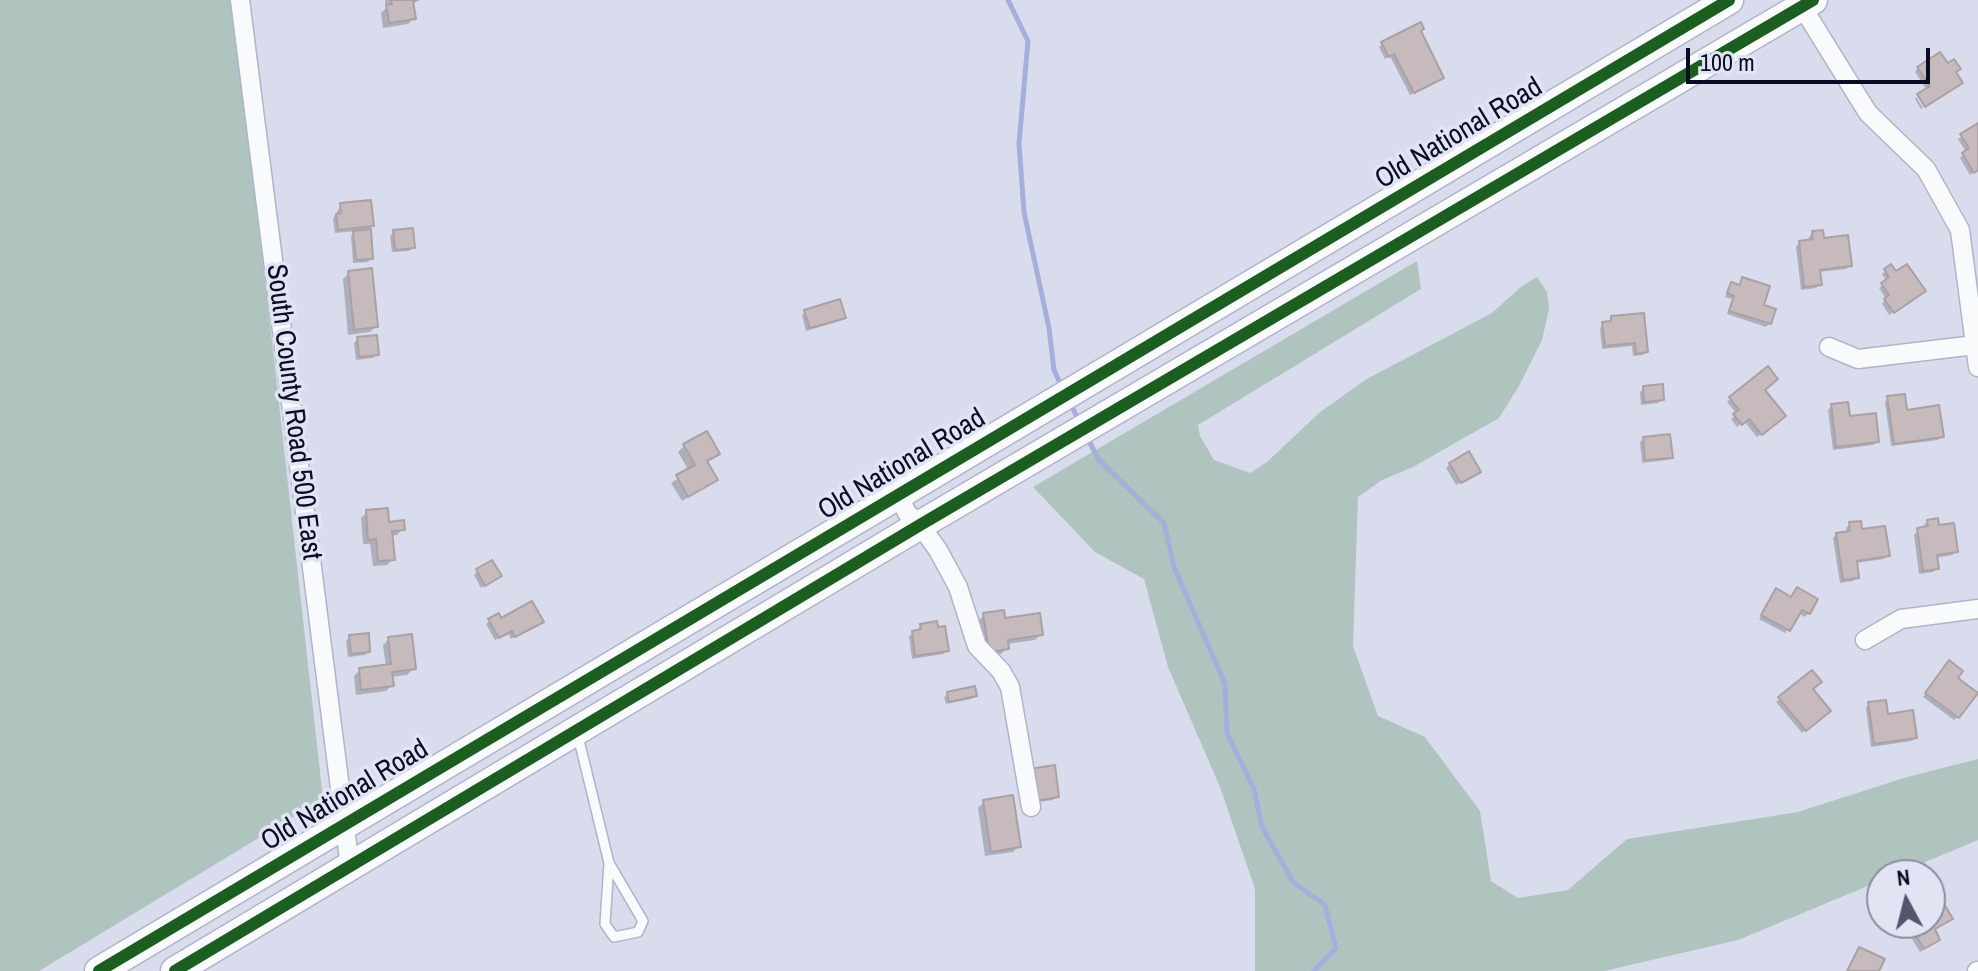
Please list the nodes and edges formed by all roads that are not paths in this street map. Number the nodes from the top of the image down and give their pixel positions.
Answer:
1 (240, 0) edge
2 (1729, 0) edge
3 (1805, 2) edge
4 (1975, 345) junction
5 (1829, 347) dead end
6 (1978, 367) edge
7 (899, 496) junction
8 (920, 525) junction
9 (1978, 609) edge
10 (1865, 640) dead end
11 (577, 733) junction
12 (1031, 807) dead end
13 (345, 823) junction
14 (609, 863) junction
15 (350, 867) junction
16 (99, 971) edge
17 (175, 971) edge

1 - 13 street, South County Road 500 East
2 - 7 main road, Old National Road
3 - 4 street
3 - 8 main road
4 - 5 street
4 - 6 street
7 - 8 street
7 - 13 main road, Old National Road
8 - 11 main road
8 - 12 street
9 - 10 street
11 - 14 lane
11 - 15 main road
13 - 15 street, South County Road 500 East
13 - 16 main road, Old National Road
14 - 14 lane
15 - 17 main road

